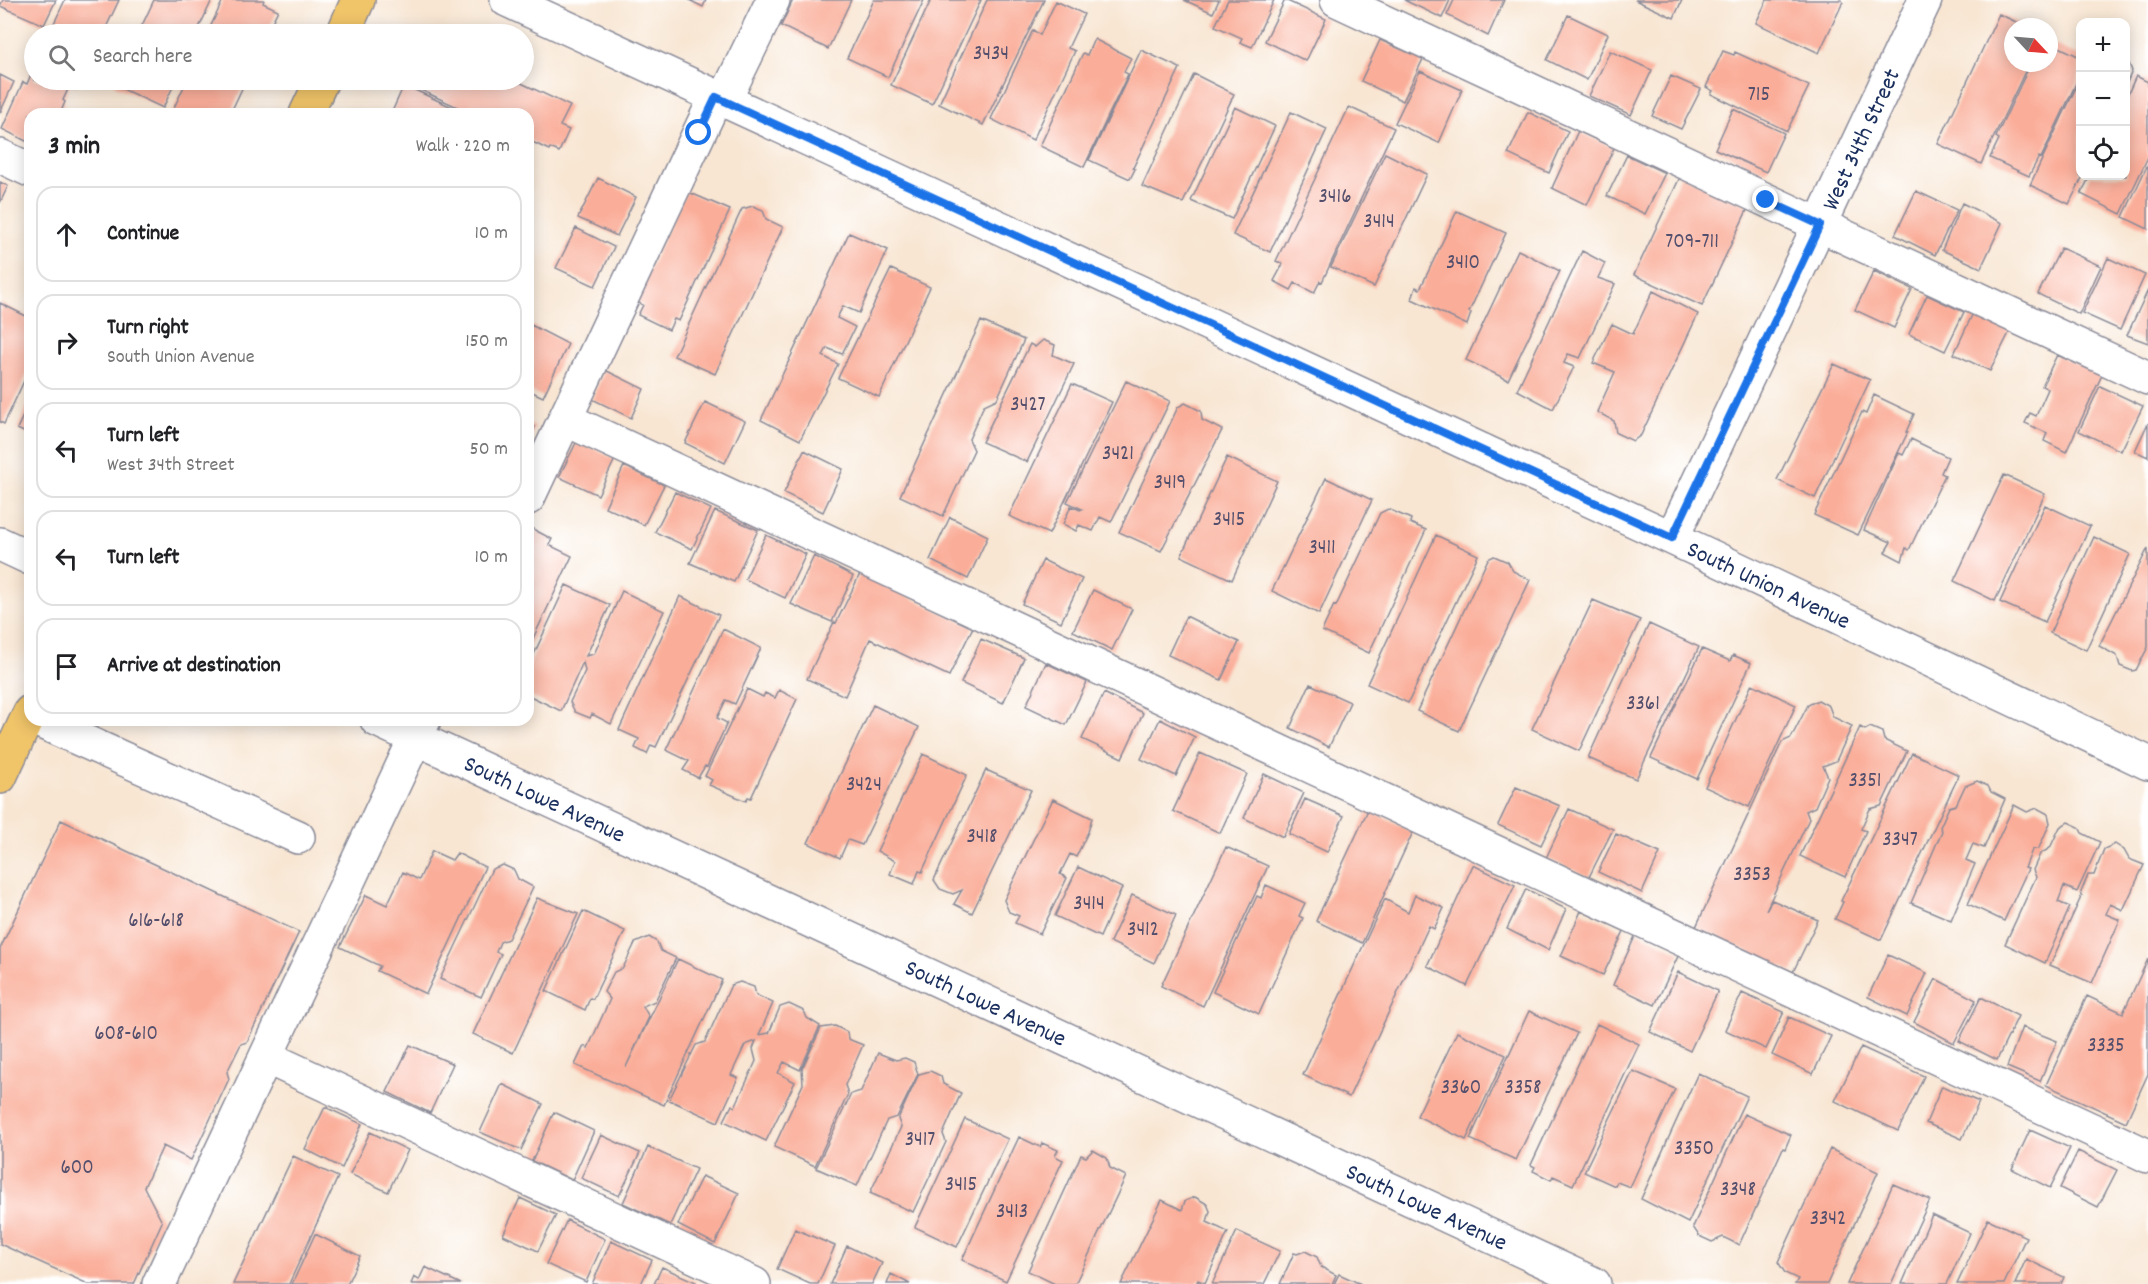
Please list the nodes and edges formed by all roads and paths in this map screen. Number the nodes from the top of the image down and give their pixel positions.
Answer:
1 (358, 0) edge
2 (507, 0) edge
3 (773, 0) edge
4 (1337, 0) edge
5 (1925, 0) edge
6 (347, 24) edge
7 (317, 90) edge
8 (720, 99) junction
9 (309, 108) edge
10 (0, 156) edge
11 (24, 167) edge
12 (1820, 225) junction
13 (2148, 378) edge
14 (565, 419) junction
15 (534, 485) edge
16 (1672, 538) junction
17 (0, 544) edge
18 (24, 555) edge
19 (26, 726) edge
20 (53, 726) edge
21 (419, 729) edge
22 (2148, 763) edge
23 (0, 777) edge
24 (298, 837) dead end
25 (266, 1057) junction
26 (2148, 1156) edge
27 (159, 1284) edge
28 (754, 1284) edge
29 (1594, 1284) edge

1 - 6 main road
2 - 8 street, South Union Avenue
3 - 8 street
4 - 12 street
5 - 12 street, West 34th Street
7 - 9 main road
8 - 14 street
8 - 16 street, South Union Avenue
10 - 11 street
12 - 13 street
12 - 16 street, West 34th Street
14 - 15 street
14 - 26 street
16 - 22 street, South Union Avenue
17 - 18 street
19 - 23 main road
20 - 24 street
21 - 25 street
21 - 29 street, South Lowe Avenue
25 - 27 street
25 - 28 street

